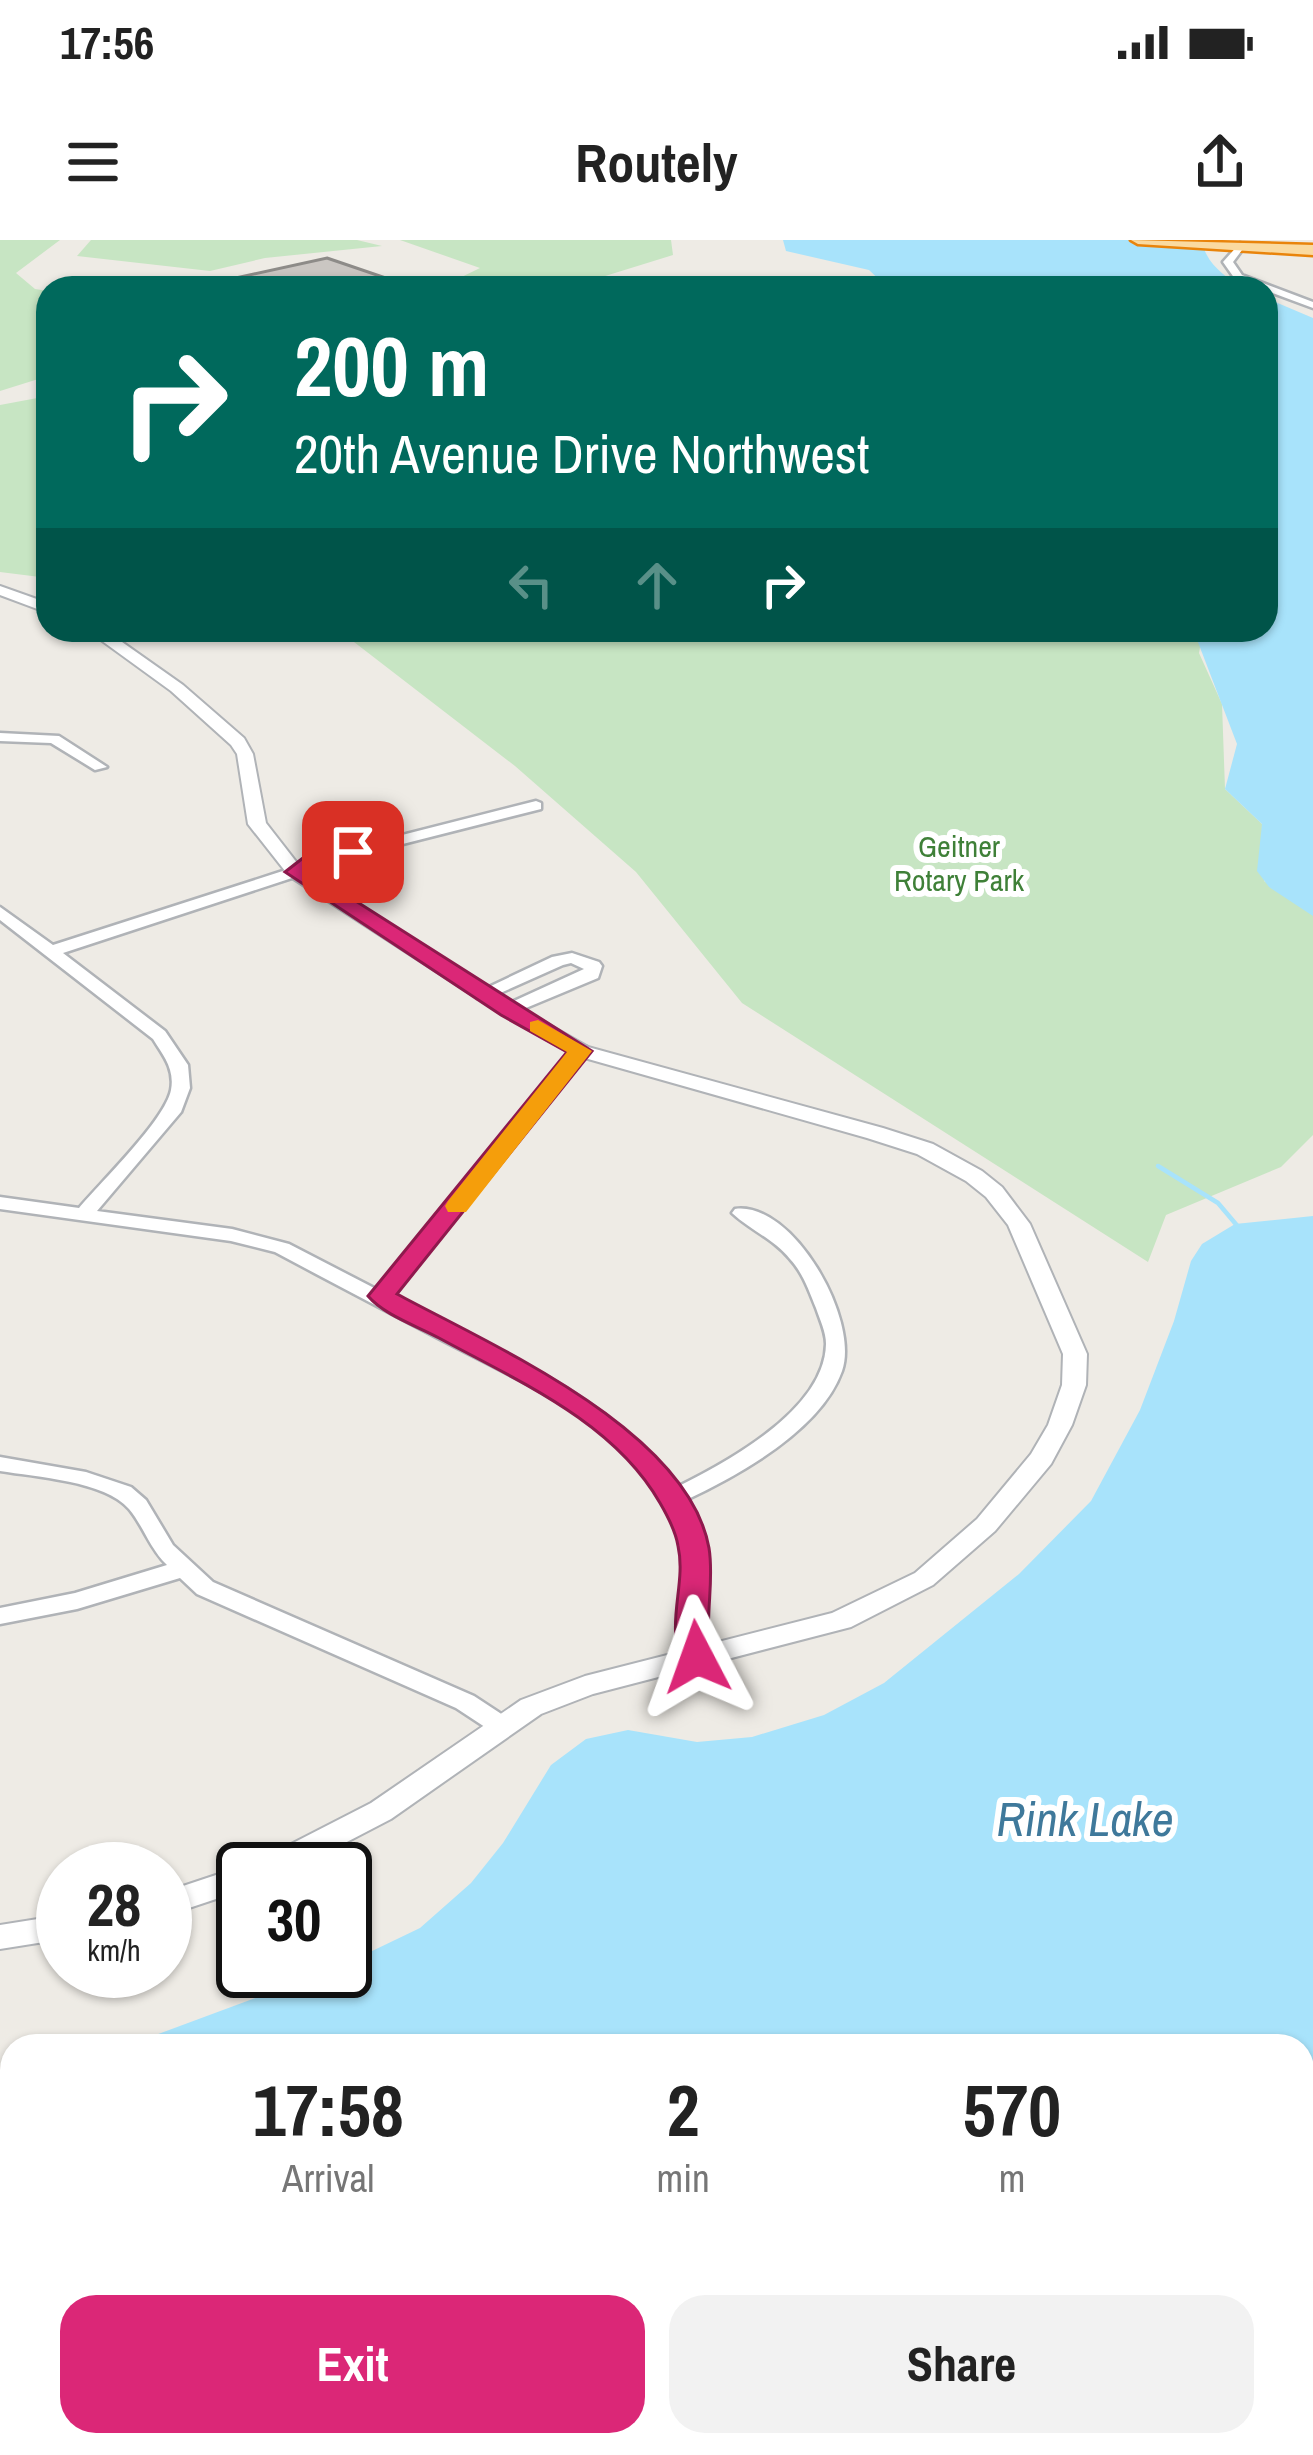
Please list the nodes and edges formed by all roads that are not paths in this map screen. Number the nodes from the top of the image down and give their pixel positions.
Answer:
1 (1138, 240) edge
2 (1240, 244) edge
3 (1313, 246) edge
4 (1237, 276) edge
5 (1278, 292) edge
6 (1313, 305) edge
7 (0, 590) edge
8 (36, 604) edge
9 (112, 642) edge
10 (0, 737) edge
11 (100, 767) dead end
12 (536, 806) dead end
13 (296, 872) junction
14 (0, 912) edge
15 (52, 951) junction
16 (483, 994) junction
17 (509, 1010) junction
18 (581, 1051) junction
19 (0, 1203) edge
20 (742, 1213) dead end
21 (82, 1214) junction
22 (381, 1296) junction
23 (0, 1464) edge
24 (672, 1498) junction
25 (182, 1569) junction
26 (0, 1616) edge
27 (697, 1657) junction
28 (500, 1725) junction
29 (321, 1842) edge
30 (36, 1931) edge
31 (0, 1937) edge

1 - 2 highway
2 - 3 highway
2 - 4 street
5 - 6 street
7 - 8 street
9 - 13 street
10 - 11 street
12 - 13 street
13 - 15 street
13 - 16 street
14 - 15 street
15 - 21 street
16 - 17 street
16 - 17 street
17 - 18 street
18 - 22 street
18 - 27 street
19 - 21 street
20 - 24 street
21 - 22 street
22 - 24 street
23 - 25 street
24 - 27 street
25 - 26 street
25 - 28 street
27 - 28 street
28 - 29 street
30 - 31 street

